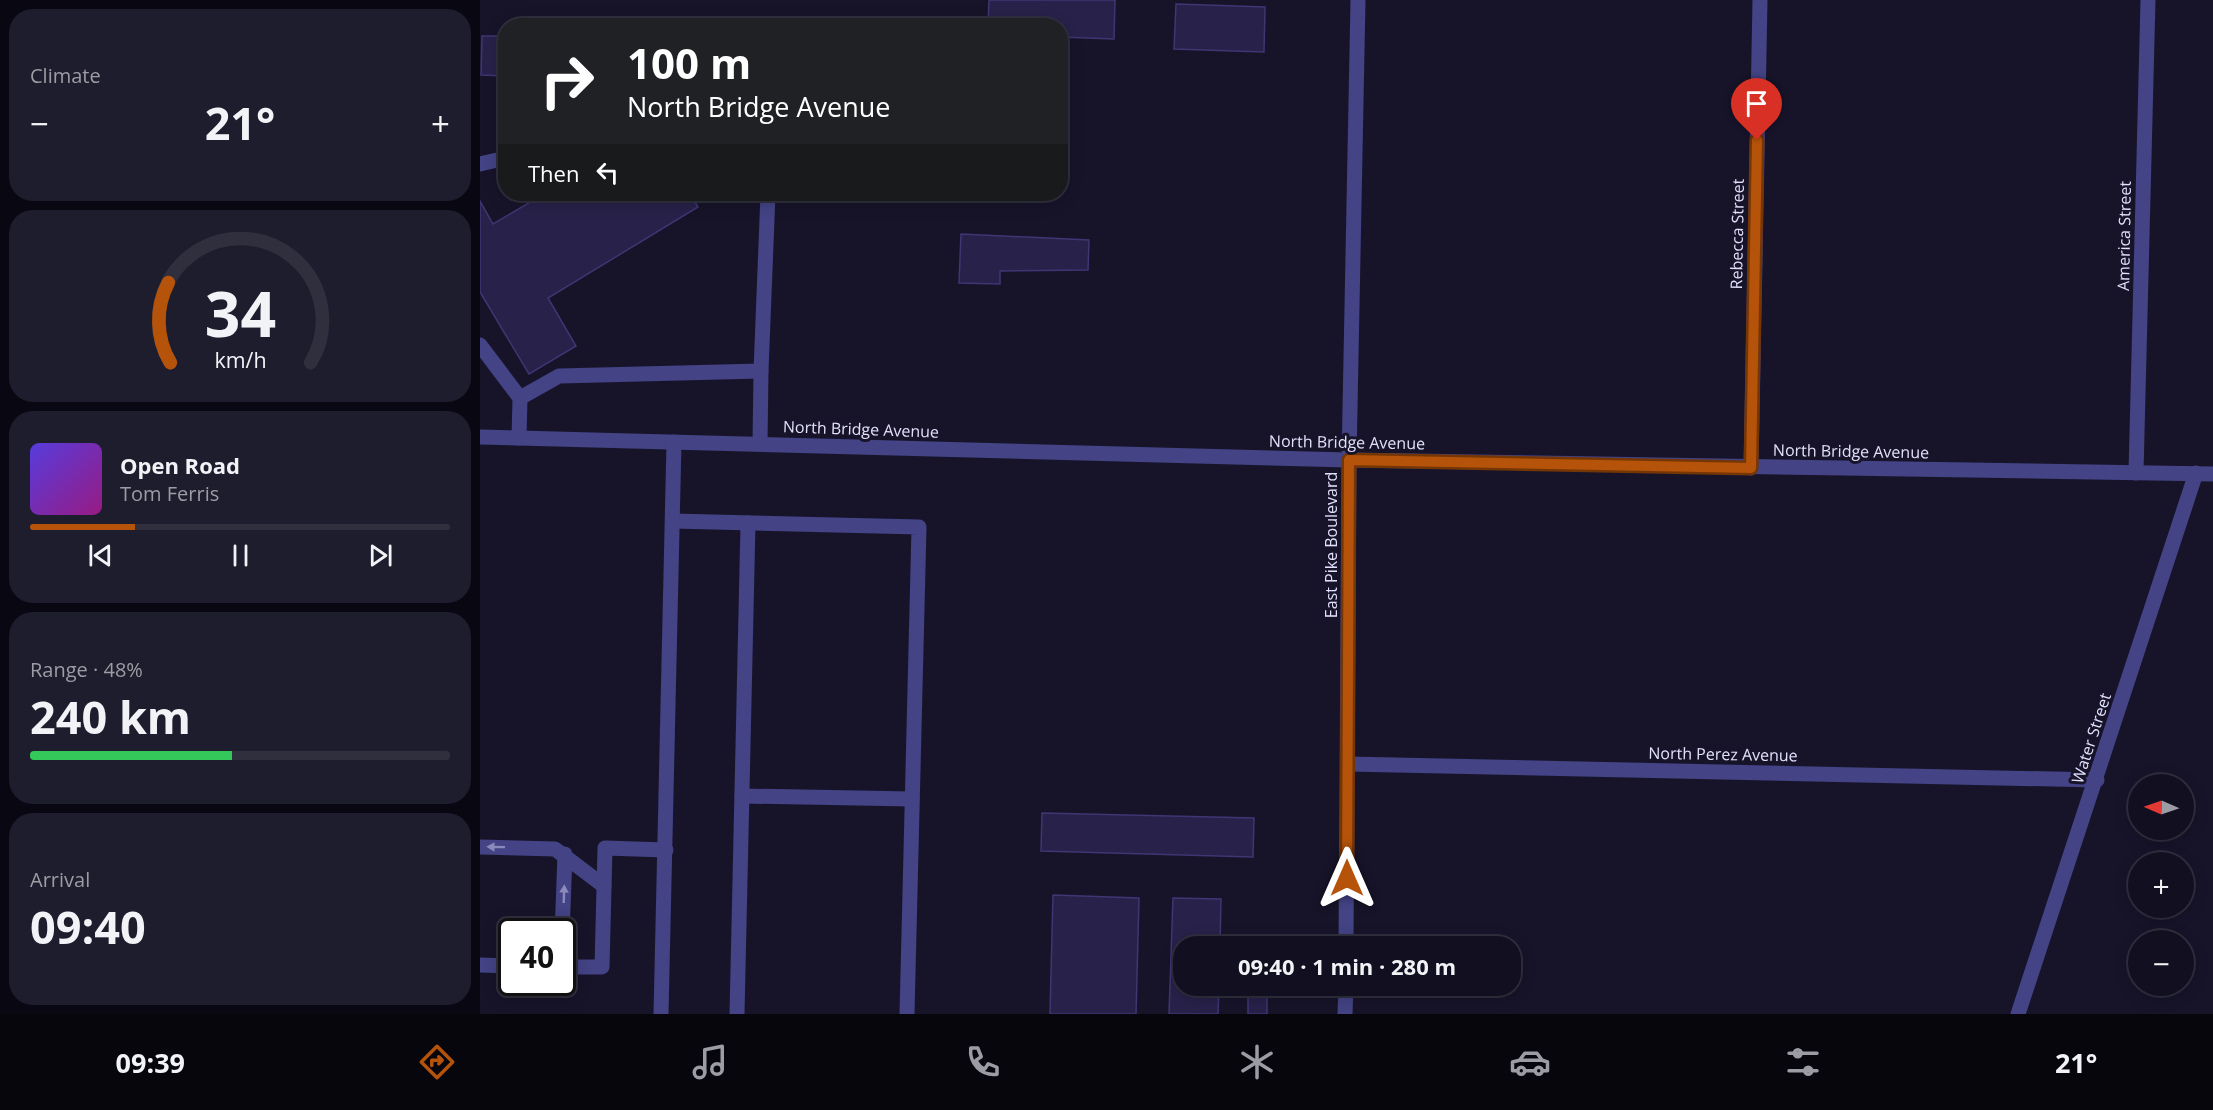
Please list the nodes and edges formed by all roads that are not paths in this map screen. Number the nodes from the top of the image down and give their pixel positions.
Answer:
1 (1358, 0) edge
2 (1760, 0) edge
3 (2148, 0) edge
4 (498, 160) edge
5 (480, 164) edge
6 (768, 201) edge
7 (480, 345) edge
8 (761, 371) junction
9 (520, 399) junction
10 (480, 437) edge
11 (519, 438) junction
12 (674, 442) junction
13 (760, 444) junction
14 (1349, 460) junction
15 (1751, 468) junction
16 (2136, 472) junction
17 (2196, 473) junction
18 (2213, 474) edge
19 (673, 521) junction
20 (748, 523) junction
21 (1348, 764) junction
22 (2097, 780) junction
23 (742, 796) junction
24 (912, 799) junction
25 (480, 847) edge
26 (666, 850) junction
27 (565, 854) junction
28 (604, 885) junction
29 (563, 918) edge
30 (1346, 936) edge
31 (480, 965) edge
32 (498, 966) edge
33 (576, 967) edge
34 (1346, 996) edge
35 (662, 1014) edge
36 (737, 1014) edge
37 (907, 1014) edge
38 (1345, 1014) edge
39 (2018, 1014) edge

1 - 14 street, East Pike Boulevard
2 - 15 street, Rebecca Street
3 - 16 street, America Street
4 - 5 street
6 - 8 street
7 - 9 street
8 - 9 street
8 - 13 street
9 - 11 street
10 - 11 street, North Bridge Avenue
11 - 12 street, North Bridge Avenue
12 - 13 street, North Bridge Avenue
12 - 19 street
13 - 14 street, North Bridge Avenue
14 - 15 street, North Bridge Avenue
14 - 21 street, East Pike Boulevard
15 - 16 street, North Bridge Avenue
16 - 17 street, North Bridge Avenue
17 - 18 street, North Bridge Avenue
17 - 22 street, Water Street
19 - 20 street
19 - 26 street
20 - 23 street
20 - 24 street
21 - 22 street, North Perez Avenue
21 - 30 street, East Pike Boulevard
22 - 39 street, Water Street
23 - 24 street
23 - 36 street
24 - 37 street
27 -> 25 street
26 - 28 street
26 - 35 street
27 - 28 street
29 -> 27 street
28 - 33 street
31 - 32 street
34 - 38 street

